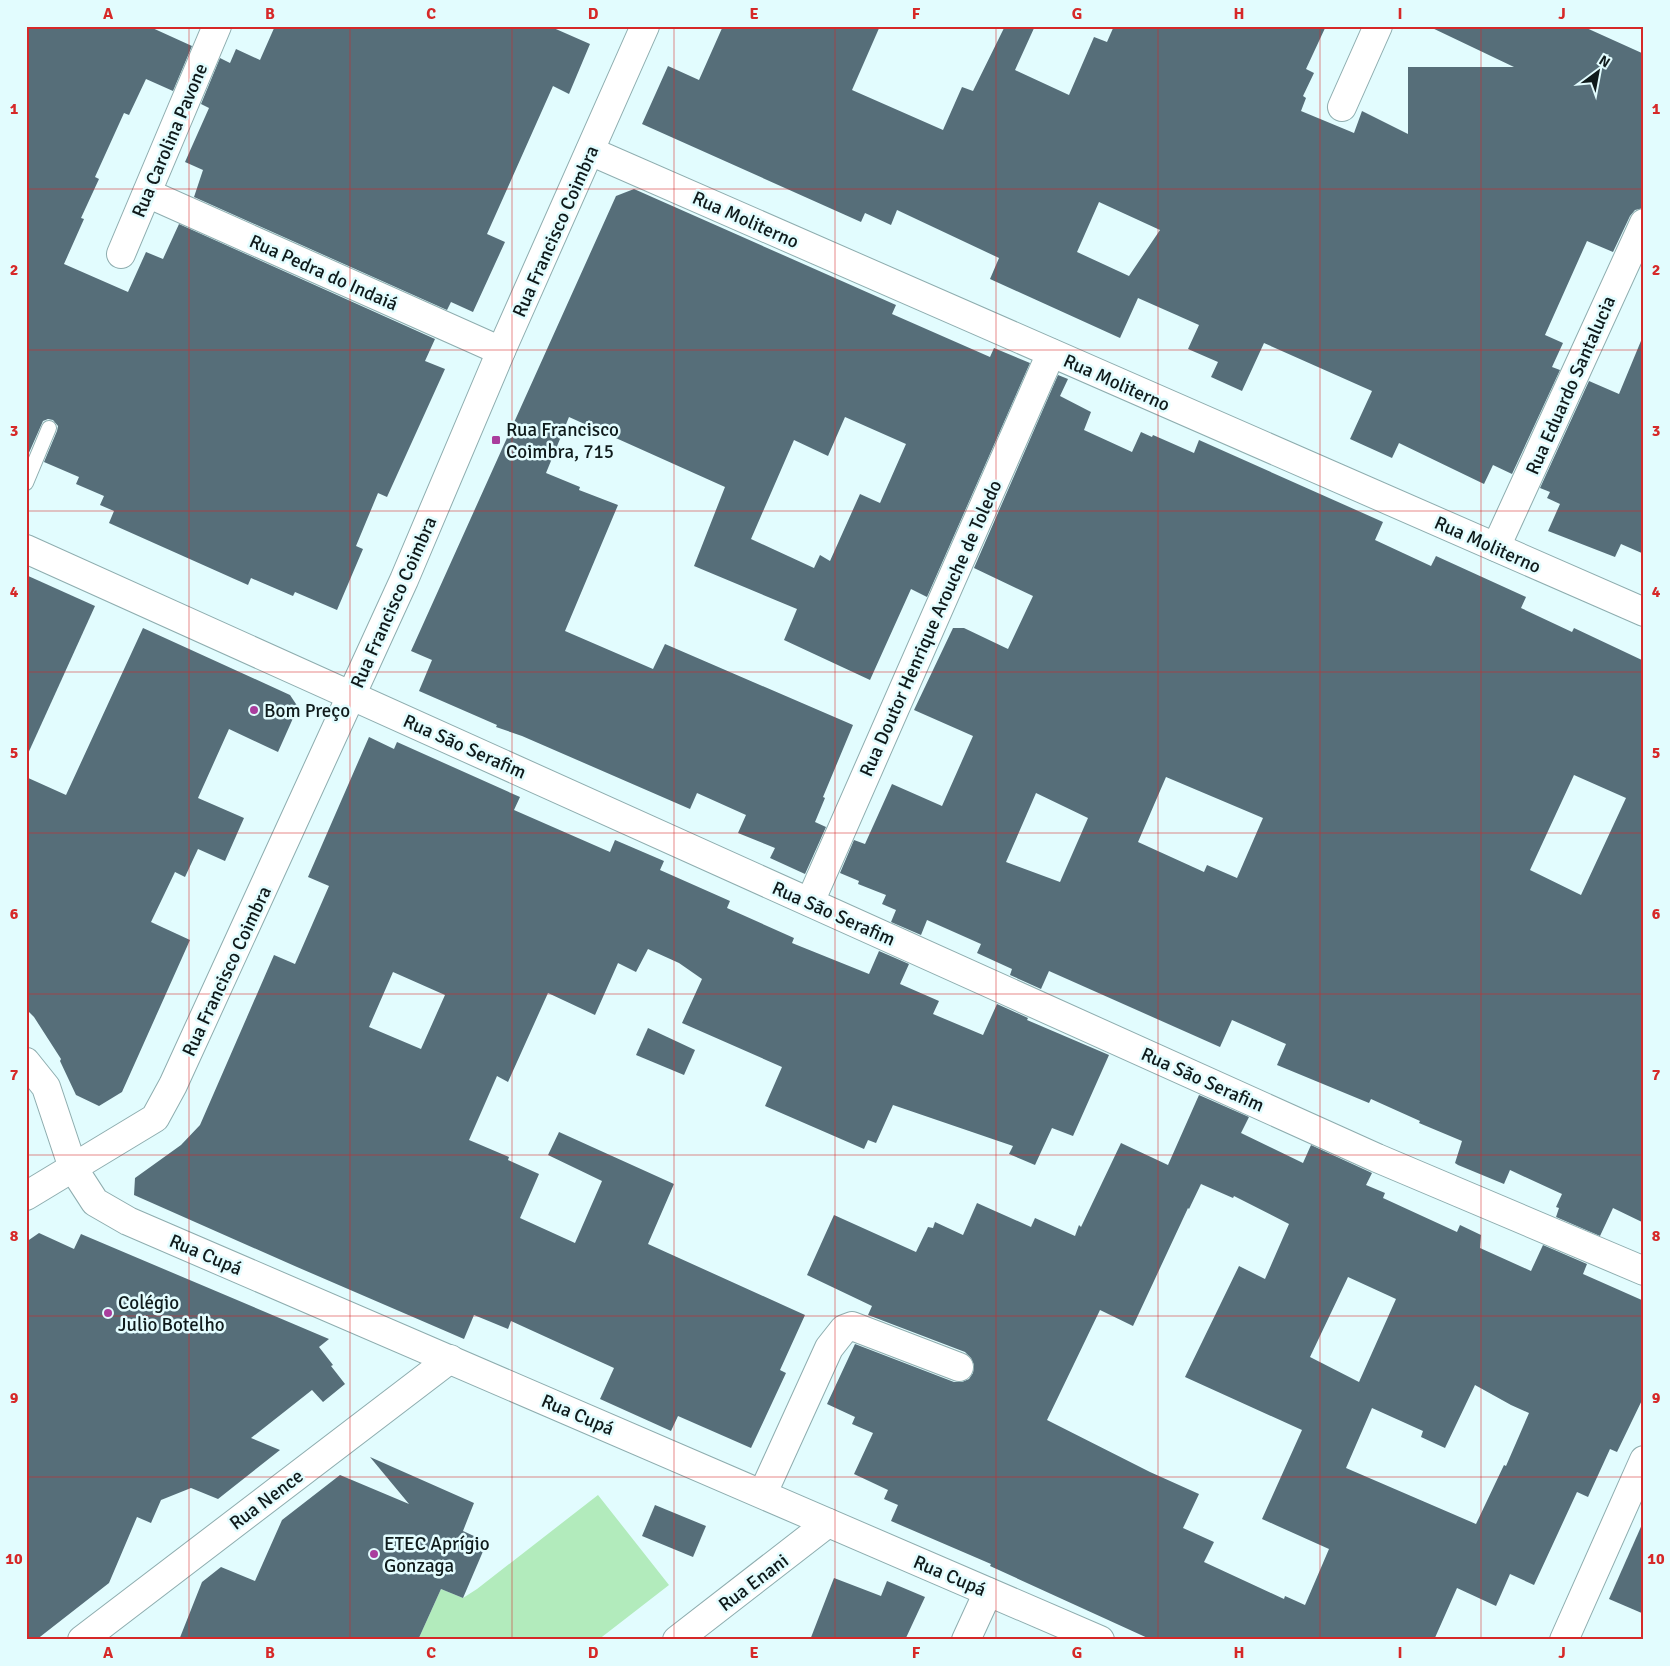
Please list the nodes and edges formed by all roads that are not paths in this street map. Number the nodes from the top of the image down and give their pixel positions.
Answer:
1 (217, 26) edge
2 (1378, 26) edge
3 (640, 28) edge
4 (1342, 107) dead end
5 (590, 151) junction
6 (147, 193) junction
7 (1644, 223) edge
8 (121, 254) dead end
9 (501, 351) junction
10 (1051, 353) junction
11 (49, 428) dead end
12 (26, 483) edge
13 (1496, 547) junction
14 (26, 549) edge
15 (1644, 612) edge
16 (351, 695) junction
17 (810, 902) junction
18 (26, 1062) edge
19 (73, 1168) junction
20 (26, 1196) edge
21 (1644, 1271) edge
22 (450, 1359) junction
23 (959, 1367) dead end
24 (1644, 1460) edge
25 (762, 1493) junction
26 (828, 1523) junction
27 (988, 1592) junction
28 (82, 1640) edge
29 (677, 1640) edge
30 (966, 1640) edge
31 (1100, 1640) edge
32 (1564, 1640) edge

1 - 6 street, Rua Carolina Pavone
2 - 4 street
3 - 5 street, Rua Francisco Coimbra
5 - 9 street, Rua Francisco Coimbra
5 - 10 street, Rua Moliterno
6 - 8 street, Rua Carolina Pavone
6 - 9 street, Rua Pedra do Indaiá
7 - 13 street, Rua Eduardo Santalucia
9 - 16 street, Rua Francisco Coimbra
10 - 13 street, Rua Moliterno
10 - 17 street, Rua Doutor Henrique Arouche de Toledo
11 - 12 lane
13 - 15 street, Rua Moliterno
14 - 16 street, Rua São Serafim
16 - 17 street, Rua São Serafim
16 - 19 street, Rua Francisco Coimbra
17 - 21 street, Rua São Serafim
18 - 19 street, Rua Cupá
19 - 20 street, Rua Francisco Coimbra
19 - 22 street, Rua Cupá
22 - 25 street, Rua Cupá
22 - 28 street, Rua Nence
23 - 25 street
24 - 32 street
25 - 26 street, Rua Cupá
26 - 27 street, Rua Cupá
26 - 29 street, Rua Enani
27 - 30 street
27 - 31 street, Rua Cupá

